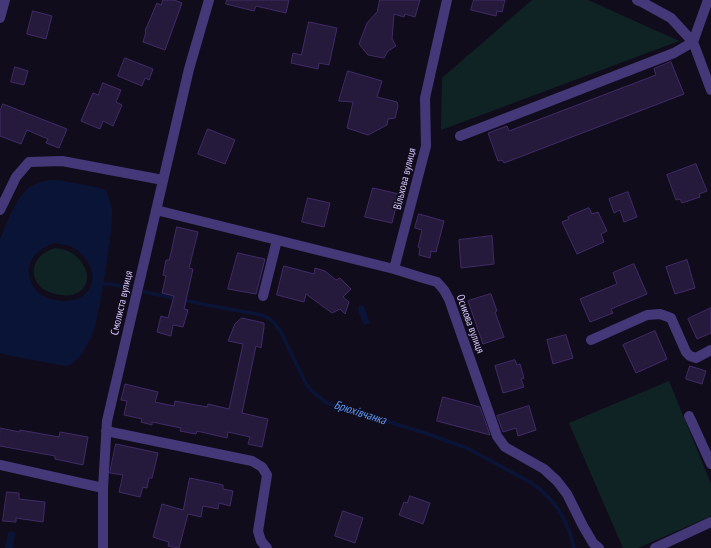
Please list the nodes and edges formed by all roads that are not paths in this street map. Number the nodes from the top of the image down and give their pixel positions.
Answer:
1 (5, 0) edge
2 (210, 0) edge
3 (447, 0) edge
4 (637, 0) edge
5 (708, 0) edge
6 (0, 18) edge
7 (693, 42) junction
8 (711, 90) edge
9 (460, 136) dead end
10 (163, 180) junction
11 (0, 210) edge
12 (156, 210) junction
13 (277, 240) junction
14 (394, 269) junction
15 (263, 296) dead end
16 (591, 340) dead end
17 (711, 350) edge
18 (689, 416) dead end
19 (106, 431) junction
20 (0, 464) edge
21 (711, 464) edge
22 (102, 488) junction
23 (711, 522) edge
24 (103, 548) edge
25 (267, 548) edge
26 (599, 548) edge
27 (655, 548) edge

1 - 6 street
2 - 10 street, Смолиста вулиця
3 - 14 street, Вільхова вулиця
4 - 7 street
5 - 7 street
7 - 8 street
7 - 9 street
10 - 11 street
10 - 12 street, Смолиста вулиця
12 - 13 street, Осикова вулиця
12 - 19 street, Смолиста вулиця
13 - 14 street, Осикова вулиця
13 - 15 street
14 - 26 street, Осикова вулиця
16 - 17 street
18 - 21 street
19 - 22 street, Смолиста вулиця
19 - 25 street
20 - 22 street
22 - 24 street, Смолиста вулиця
23 - 27 street

